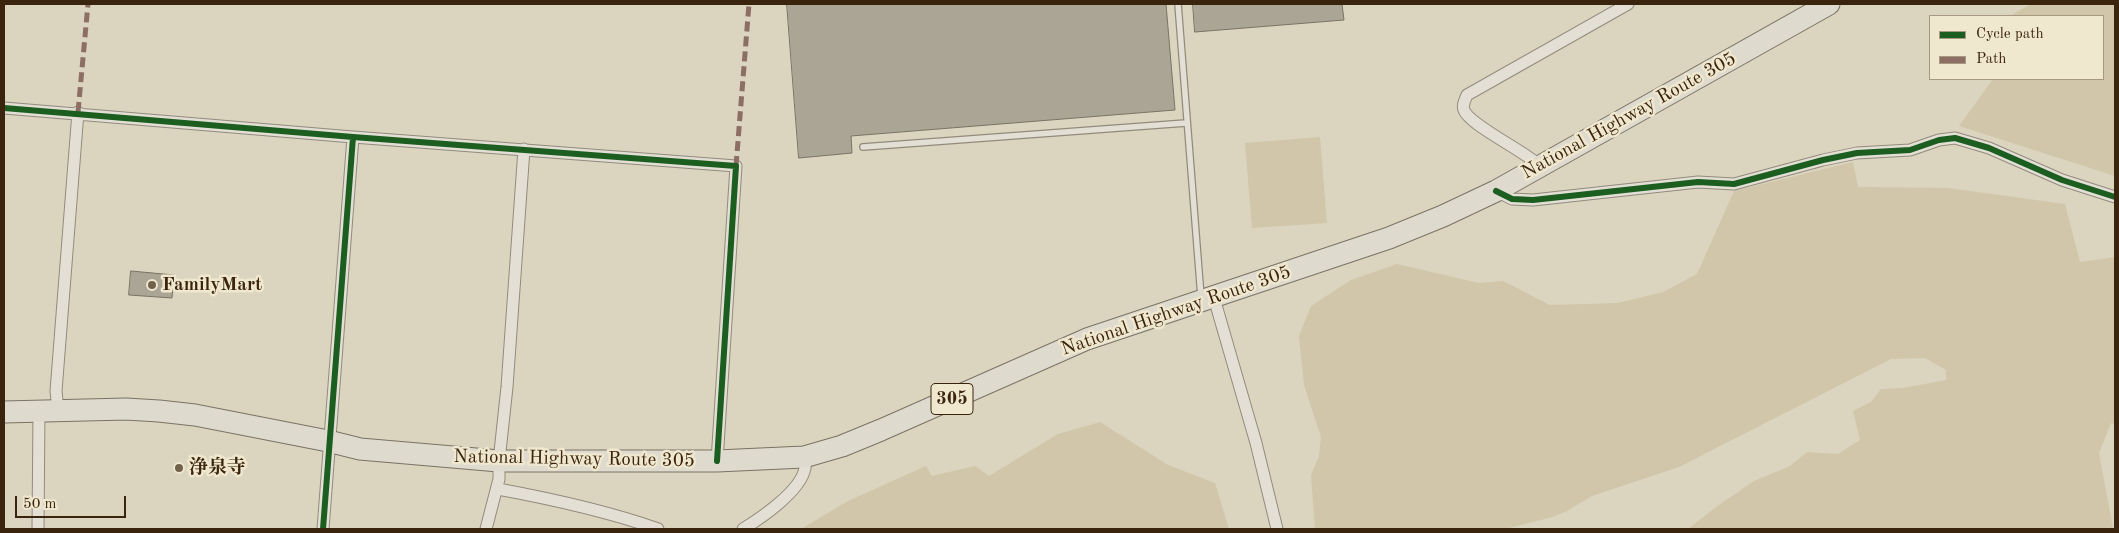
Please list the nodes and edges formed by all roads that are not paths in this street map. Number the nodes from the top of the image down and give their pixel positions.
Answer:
1 (1178, 4) edge
2 (1628, 4) edge
3 (1829, 4) edge
4 (4, 108) edge
5 (78, 112) junction
6 (1186, 122) junction
7 (353, 137) junction
8 (863, 147) dead end
9 (524, 149) junction
10 (1540, 166) junction
11 (1496, 191) junction
12 (2115, 197) edge
13 (1208, 300) junction
14 (48, 410) junction
15 (4, 412) edge
16 (328, 441) junction
17 (804, 456) junction
18 (499, 461) junction
19 (717, 461) junction
20 (498, 489) junction
21 (634, 525) edge
22 (38, 529) edge
23 (323, 529) edge
24 (486, 529) edge
25 (658, 529) edge
26 (743, 529) edge
27 (1277, 529) edge

1 - 6 lane
2 - 10 street
3 - 10 highway, National Highway Route 305 / 305
4 - 5 street
5 - 7 street
5 - 14 street
6 - 8 lane
6 - 13 lane
7 - 9 street
7 - 16 street
9 - 18 street
9 - 19 street
10 - 11 highway, National Highway Route 305 / 305
11 - 12 street
11 - 13 highway, National Highway Route 305 / 305
13 - 17 highway, National Highway Route 305 / 305
13 - 27 street
14 - 15 highway, National Highway Route 305 / 305
14 - 16 highway, National Highway Route 305 / 305
14 - 22 street
16 - 18 highway, National Highway Route 305 / 305
16 - 23 street
17 - 19 highway, National Highway Route 305 / 305
17 - 26 street
18 - 19 highway, National Highway Route 305 / 305
18 - 20 street
20 - 21 street
20 - 24 street
21 - 25 street

